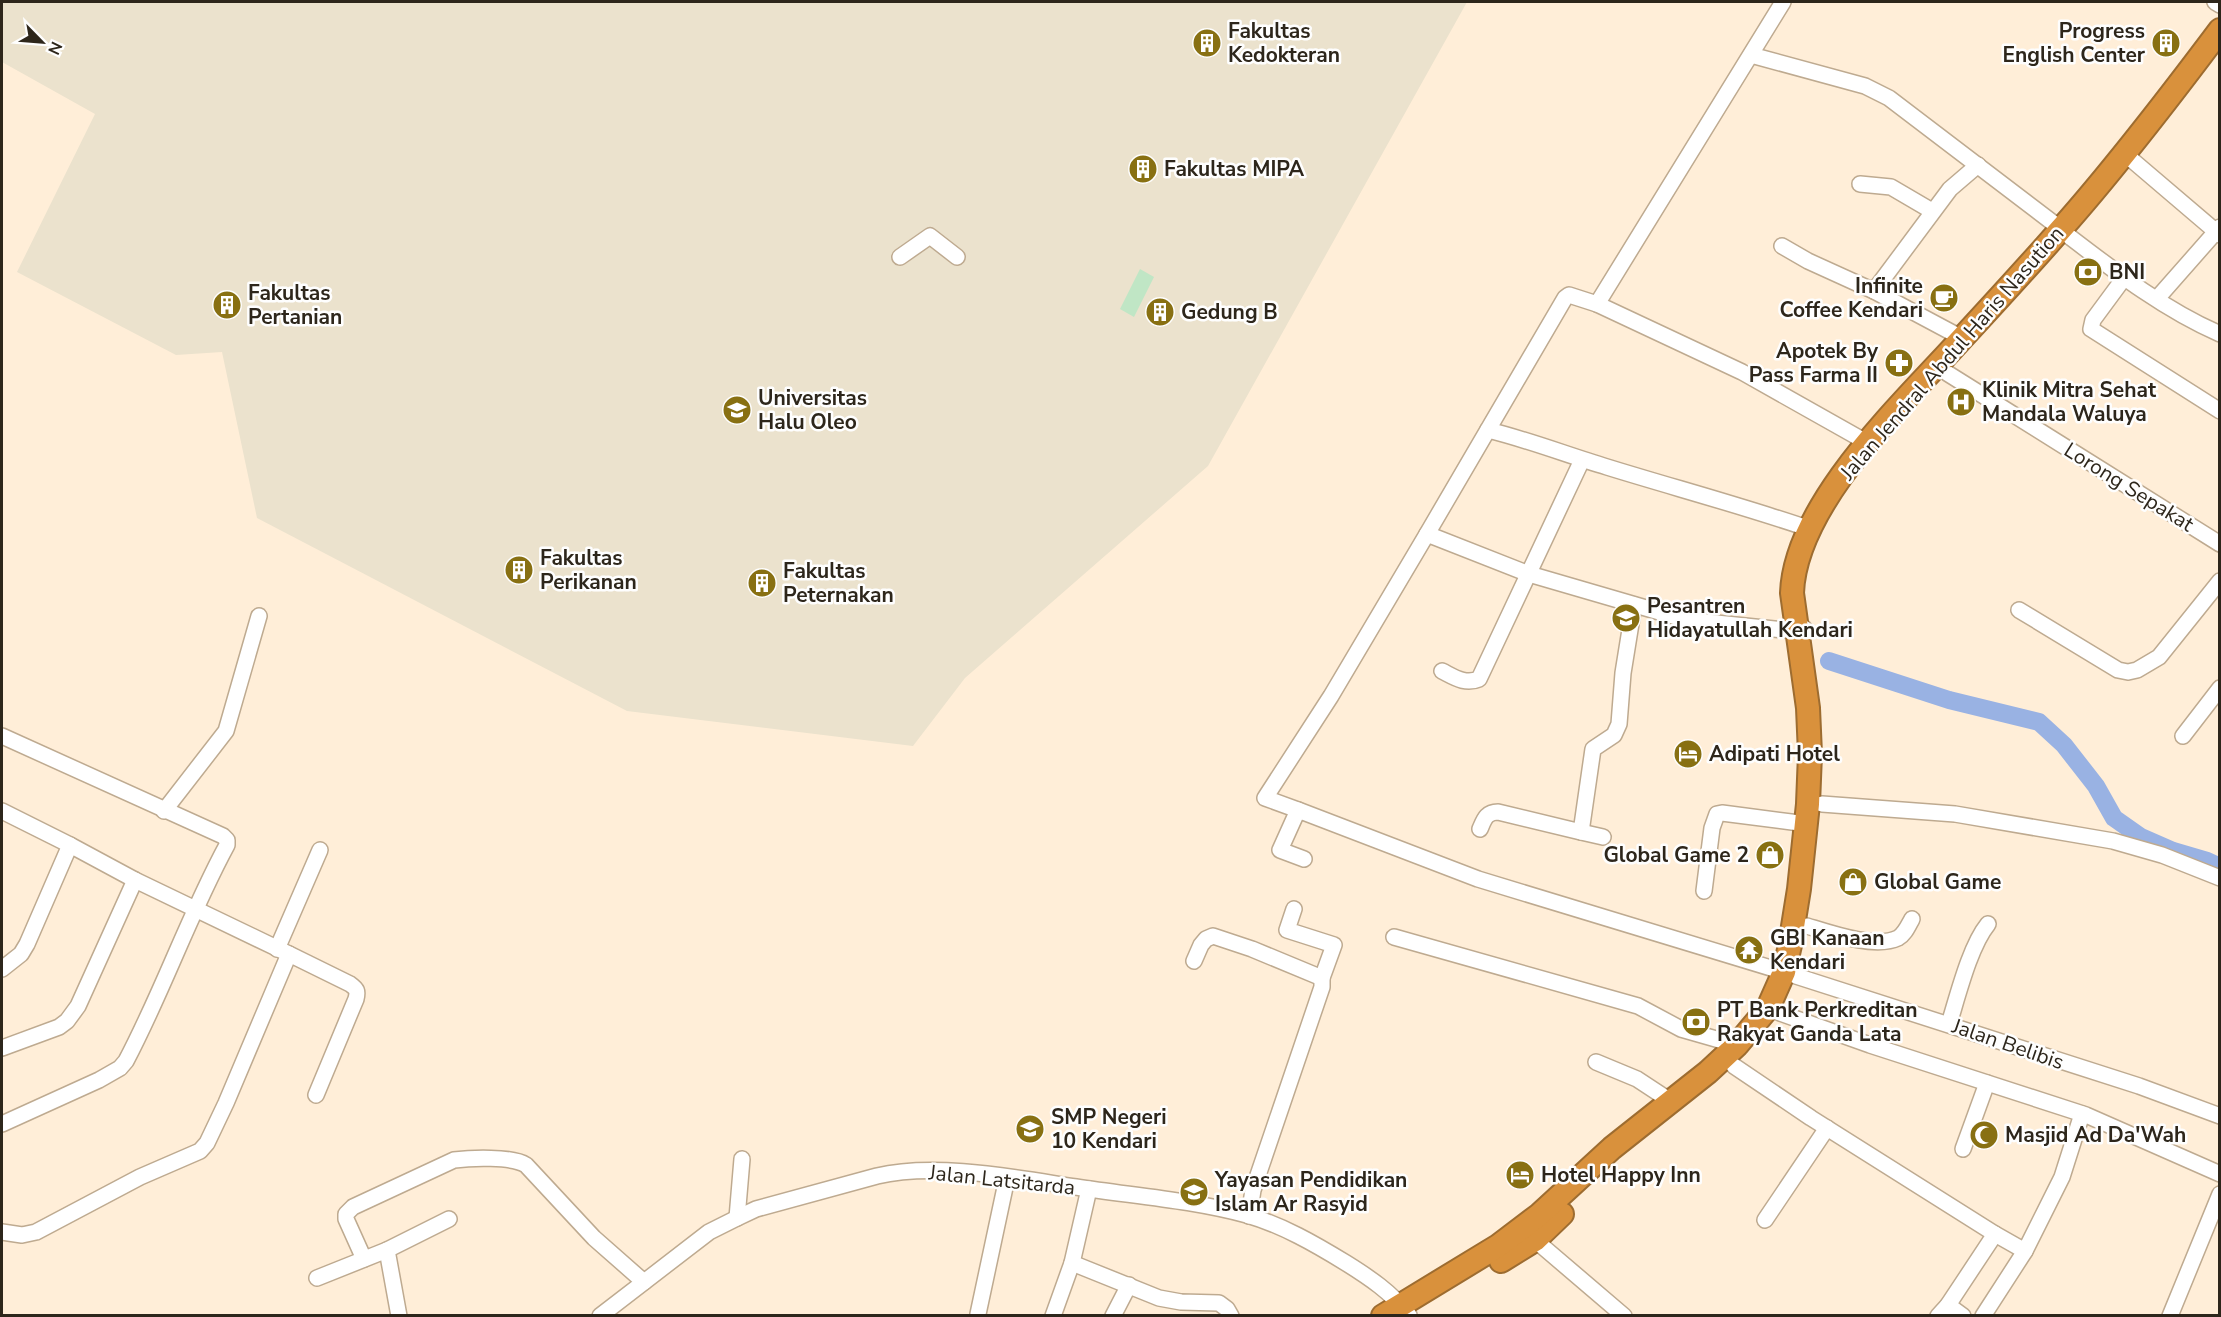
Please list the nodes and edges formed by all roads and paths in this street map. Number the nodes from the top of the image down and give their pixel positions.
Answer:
1 (1783, 2) edge
2 (2215, 2) edge
3 (2220, 5) edge
4 (2220, 30) edge
5 (2220, 49) edge
6 (1751, 55) junction
7 (2132, 160) junction
8 (1977, 165) junction
9 (1860, 184) dead end
10 (1932, 211) junction
11 (2072, 224) junction
12 (2218, 231) edge
13 (1782, 246) dead end
14 (900, 257) dead end
15 (957, 257) dead end
16 (2124, 278) junction
17 (1874, 291) junction
18 (2161, 294) dead end
19 (1597, 304) junction
20 (2220, 334) edge
21 (1962, 338) junction
22 (1947, 373) junction
23 (1904, 411) junction
24 (2220, 411) edge
25 (1488, 430) junction
26 (1868, 443) junction
27 (1582, 460) junction
28 (1810, 530) junction
29 (1427, 534) junction
30 (2220, 544) edge
31 (1529, 574) junction
32 (2220, 581) edge
33 (1634, 605) junction
34 (2019, 610) dead end
35 (259, 616) dead end
36 (1801, 629) junction
37 (1442, 671) dead end
38 (2220, 688) edge
39 (2, 736) edge
40 (2183, 736) dead end
41 (1822, 804) junction
42 (1298, 810) junction
43 (164, 811) junction
44 (3, 815) edge
45 (1807, 824) junction
46 (1480, 830) dead end
47 (1581, 832) junction
48 (1603, 837) dead end
49 (70, 845) junction
50 (320, 850) dead end
51 (1304, 859) dead end
52 (2220, 878) edge
53 (135, 880) junction
54 (1805, 890) junction
55 (1704, 891) dead end
56 (196, 908) junction
57 (1294, 909) dead end
58 (1912, 919) dead end
59 (1988, 924) dead end
60 (1807, 927) junction
61 (1394, 937) dead end
62 (283, 951) junction
63 (1194, 961) dead end
64 (2, 969) edge
65 (1790, 974) junction
66 (1322, 978) junction
67 (1780, 1013) junction
68 (1949, 1024) junction
69 (2, 1048) edge
70 (1736, 1056) junction
71 (1596, 1062) dead end
72 (1987, 1083) junction
73 (316, 1095) dead end
74 (1672, 1102) junction
75 (2082, 1114) junction
76 (2220, 1116) edge
77 (2, 1124) edge
78 (1827, 1128) junction
79 (1963, 1149) dead end
80 (742, 1159) dead end
81 (2220, 1174) edge
82 (1007, 1178) junction
83 (1089, 1189) junction
84 (2220, 1194) edge
85 (1249, 1216) junction
86 (737, 1218) junction
87 (449, 1219) dead end
88 (1765, 1220) dead end
89 (2, 1232) edge
90 (1995, 1234) junction
91 (1535, 1240) junction
92 (387, 1250) junction
93 (2025, 1251) junction
94 (364, 1259) junction
95 (1072, 1263) junction
96 (317, 1278) dead end
97 (644, 1282) junction
98 (1129, 1285) junction
99 (1943, 1310) edge
100 (1400, 1313) edge
101 (978, 1314) dead end
102 (399, 1316) edge
103 (600, 1316) edge
104 (1053, 1316) edge
105 (1113, 1316) edge
106 (1231, 1316) edge
107 (1624, 1316) edge
108 (1964, 1316) edge
109 (1983, 1316) edge
110 (2170, 1316) edge

1 - 6 street
2 - 3 street
4 - 11 highway, Jalan Jendral Abdul Haris Nasution
5 - 7 highway, Jalan Jendral Abdul Haris Nasution
6 - 8 street
6 - 19 street
7 - 11 highway, Jalan Jendral Abdul Haris Nasution
7 - 12 street
8 - 10 street
8 - 11 street
9 - 10 street
10 - 17 street
11 - 16 street
11 - 21 highway, Jalan Jendral Abdul Haris Nasution
11 - 22 highway, Jalan Jendral Abdul Haris Nasution
12 - 18 street
13 - 17 street
14 - 15 street
16 - 20 street
16 - 24 street
17 - 21 street
19 - 25 street
19 - 26 street
21 - 23 highway, Jalan Jendral Abdul Haris Nasution
22 - 23 highway, Jalan Jendral Abdul Haris Nasution
22 - 30 street, Lorong Sepakat
23 - 26 highway, Jalan Jendral Abdul Haris Nasution
23 - 36 highway, Jalan Jendral Abdul Haris Nasution
25 - 27 street
25 - 29 street
26 - 28 highway, Jalan Jendral Abdul Haris Nasution
27 - 28 street
27 - 31 street
28 - 36 highway, Jalan Jendral Abdul Haris Nasution
29 - 31 street
29 - 42 street, Jalan Belibis
31 - 33 street
31 - 37 street
32 - 34 street
33 - 36 street
33 - 47 street
35 - 43 street
36 - 41 highway, Jalan Jendral Abdul Haris Nasution
36 - 45 highway, Jalan Jendral Abdul Haris Nasution
38 - 40 street
39 - 43 street
41 - 52 street
41 - 54 highway, Jalan Jendral Abdul Haris Nasution
42 - 51 street
42 - 65 street, Jalan Belibis
43 - 56 street
44 - 49 street
45 - 54 highway, Jalan Jendral Abdul Haris Nasution
45 - 55 street
46 - 47 street
47 - 48 street
49 - 53 street
49 - 64 street
50 - 62 street
53 - 56 street
53 - 69 street
54 - 60 highway, Jalan Jendral Abdul Haris Nasution
54 - 65 highway, Jalan Jendral Abdul Haris Nasution
56 - 62 street
56 - 77 street
57 - 66 street
58 - 60 street
59 - 68 street
60 - 65 highway, Jalan Jendral Abdul Haris Nasution
61 - 70 street
62 - 73 street
62 - 89 street
63 - 66 street
65 - 67 highway, Jalan Jendral Abdul Haris Nasution
65 - 68 street, Jalan Belibis
65 - 70 highway, Jalan Jendral Abdul Haris Nasution
66 - 85 street
67 - 70 highway, Jalan Jendral Abdul Haris Nasution
67 - 72 street
68 - 76 street, Jalan Belibis
70 - 74 highway, Jalan Jendral Abdul Haris Nasution
70 - 78 street
70 - 91 highway, Jalan Jendral Abdul Haris Nasution
71 - 74 street
72 - 75 street
72 - 79 street
74 - 100 highway, Jalan Jendral Abdul Haris Nasution
75 - 81 street
75 - 93 street
78 - 88 street
78 - 90 street
80 - 86 street
82 - 83 street, Jalan Latsitarda
82 - 86 street, Jalan Latsitarda
82 - 101 street
83 - 85 street, Jalan Latsitarda
83 - 95 street
84 - 110 street
85 - 100 street, Jalan Latsitarda
86 - 97 street, Jalan Latsitarda
87 - 92 street
90 - 93 street
90 - 99 street
91 - 100 highway, Jalan Jendral Abdul Haris Nasution
91 - 107 street
92 - 94 street
92 - 102 street
93 - 109 street
94 - 96 street
94 - 97 street
95 - 98 street
95 - 104 street
97 - 103 street, Jalan Latsitarda
98 - 105 street
98 - 106 street
99 - 108 street

